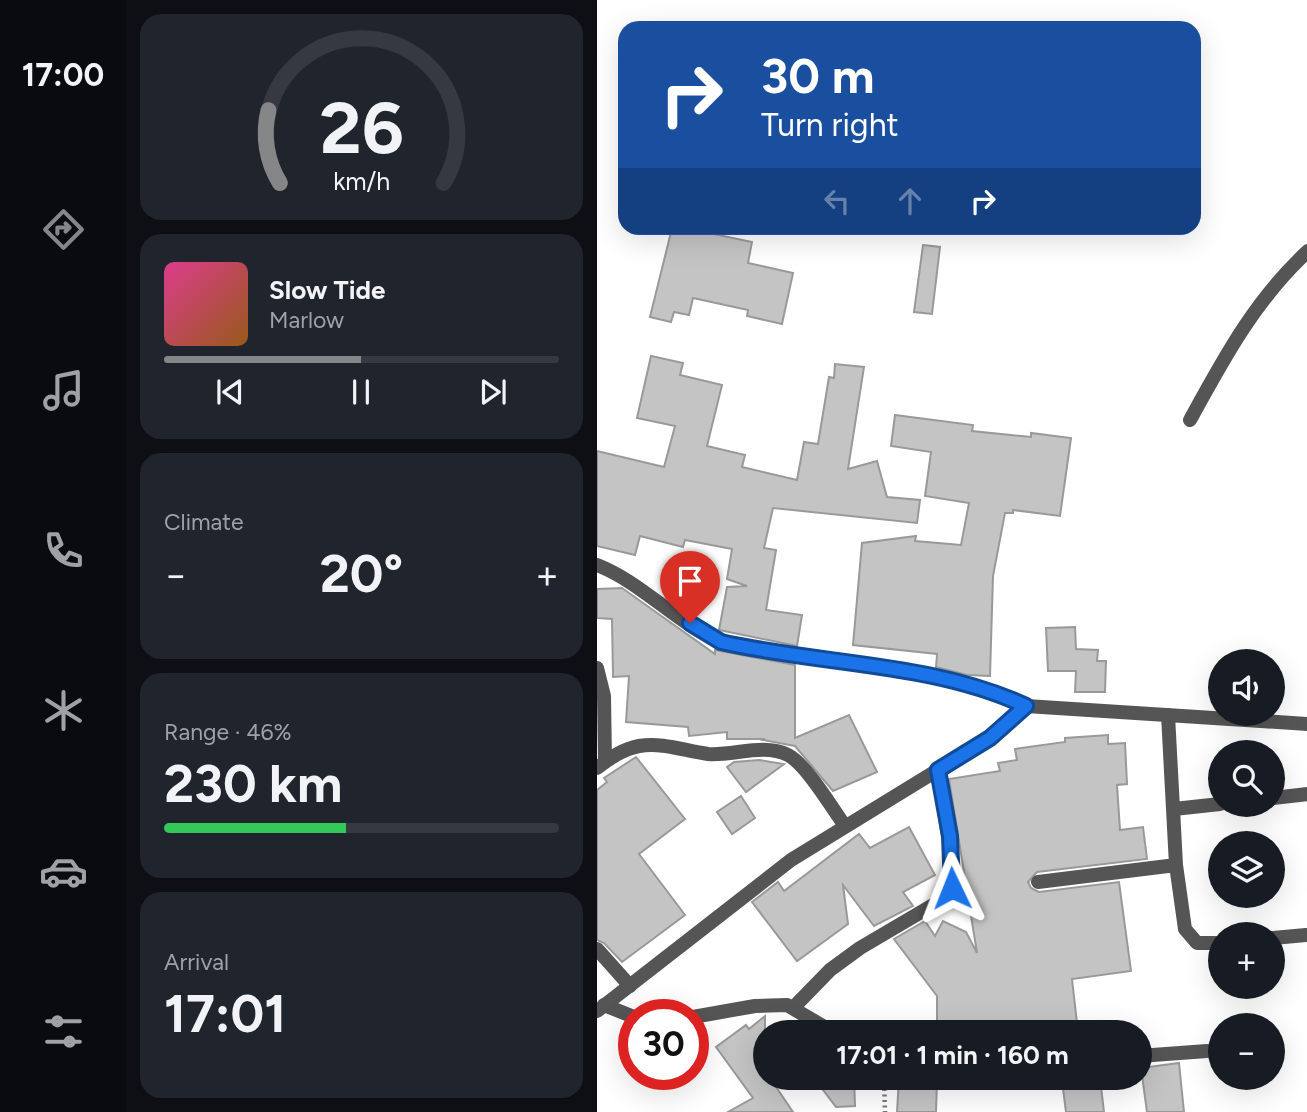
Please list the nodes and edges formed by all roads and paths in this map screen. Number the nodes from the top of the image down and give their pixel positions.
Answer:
1 (1307, 251) edge
2 (1190, 420) dead end
3 (597, 565) edge
4 (597, 668) edge
5 (1026, 706) junction
6 (1168, 715) junction
7 (1307, 724) edge
8 (601, 764) edge
9 (938, 770) junction
10 (1307, 794) edge
11 (1285, 797) edge
12 (1208, 805) edge
13 (1174, 809) junction
14 (844, 826) junction
15 (1176, 865) junction
16 (1038, 883) dead end
17 (1306, 935) edge
18 (1285, 937) edge
19 (1208, 943) edge
20 (597, 949) edge
21 (630, 986) junction
22 (794, 1007) junction
23 (601, 1008) edge
24 (618, 1013) edge
25 (709, 1014) edge
26 (814, 1020) edge
27 (1207, 1051) dead end
28 (1152, 1055) edge
29 (884, 1090) edge
30 (885, 1112) edge

1 - 2 street
3 - 5 street
4 - 8 street
5 - 6 street
5 - 9 street
6 - 7 street
6 - 13 street
8 - 14 street
9 - 14 street
9 - 22 street
10 - 11 street
12 - 13 street
13 - 15 street
14 - 21 street
15 - 16 street
15 - 19 street
17 - 18 street
20 - 21 street
21 - 23 street
22 - 25 street
22 - 26 street
23 - 24 street
27 - 28 street
29 - 30 path

